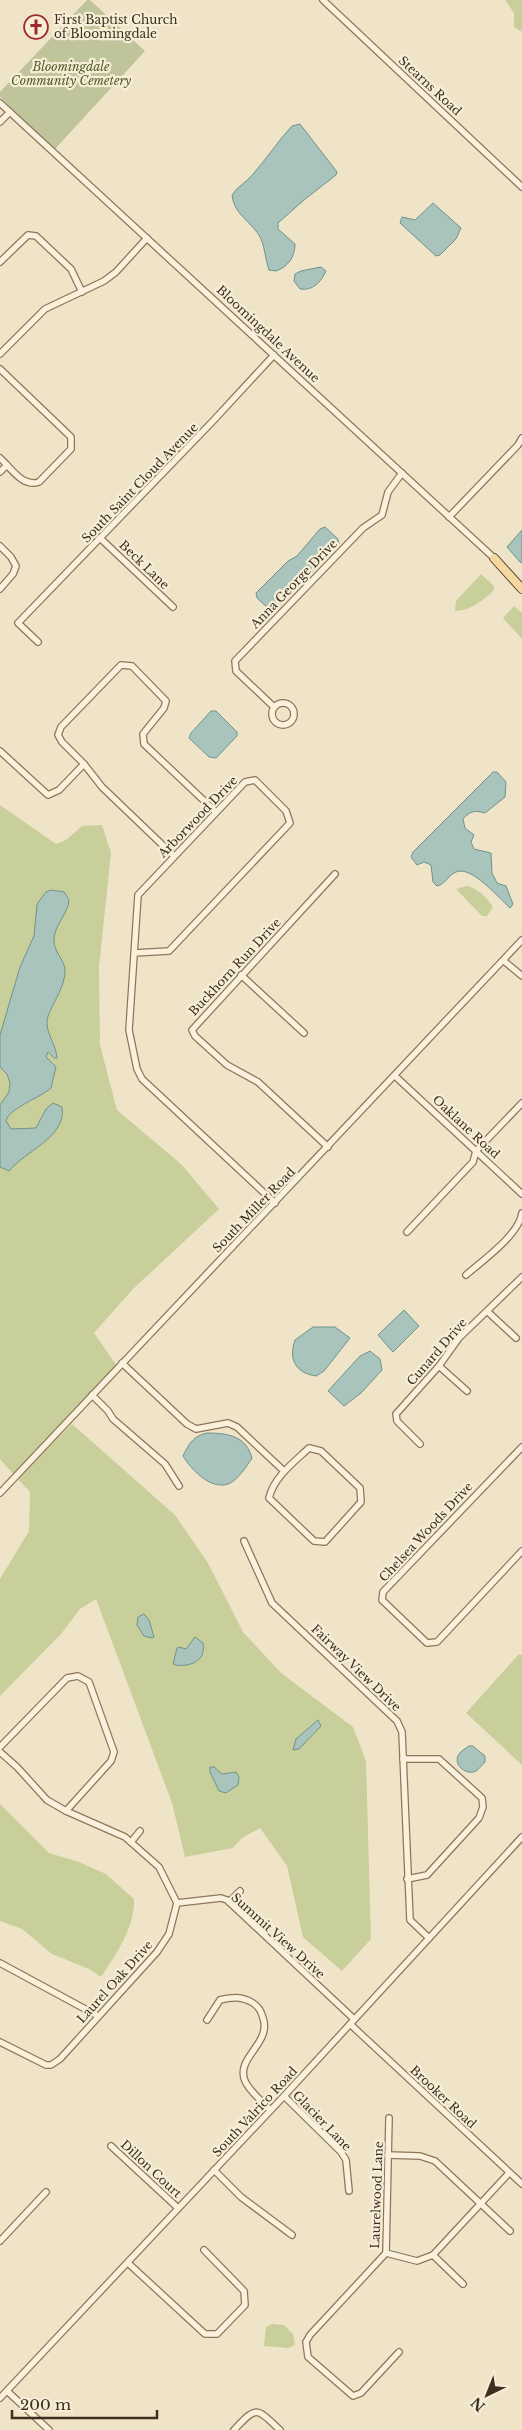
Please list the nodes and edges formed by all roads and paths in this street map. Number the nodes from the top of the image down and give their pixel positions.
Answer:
1 (323, 0) edge
2 (0, 103) edge
3 (10, 112) junction
4 (0, 122) edge
5 (522, 187) edge
6 (147, 238) junction
7 (0, 262) edge
8 (82, 292) junction
9 (0, 354) edge
10 (274, 355) junction
11 (0, 369) edge
12 (522, 438) edge
13 (0, 458) edge
14 (7, 465) junction
15 (0, 472) edge
16 (402, 473) junction
17 (449, 517) junction
18 (100, 538) junction
19 (0, 546) edge
20 (494, 558) junction
21 (522, 582) edge
22 (0, 588) edge
23 (522, 589) edge
24 (173, 607) dead end
25 (38, 642) dead end
26 (274, 707) dead end
27 (0, 751) edge
28 (84, 764) junction
29 (216, 812) junction
30 (174, 856) junction
31 (335, 874) dead end
32 (522, 940) edge
33 (134, 953) junction
34 (504, 960) junction
35 (241, 975) junction
36 (522, 976) edge
37 (304, 1033) dead end
38 (395, 1076) junction
39 (522, 1103) edge
40 (328, 1147) junction
41 (476, 1151) junction
42 (522, 1194) edge
43 (275, 1202) junction
44 (522, 1213) edge
45 (407, 1232) dead end
46 (466, 1275) dead end
47 (522, 1277) edge
48 (488, 1312) junction
49 (516, 1338) dead end
50 (122, 1363) junction
51 (439, 1366) junction
52 (467, 1391) dead end
53 (92, 1396) junction
54 (420, 1444) dead end
55 (522, 1447) edge
56 (284, 1471) junction
57 (179, 1486) dead end
58 (0, 1493) edge
59 (244, 1541) dead end
60 (522, 1551) edge
61 (0, 1747) edge
62 (0, 1752) edge
63 (403, 1759) junction
64 (66, 1811) junction
65 (140, 1831) dead end
66 (522, 1836) edge
67 (131, 1842) junction
68 (407, 1879) junction
69 (240, 1892) dead end
70 (230, 1902) junction
71 (177, 1903) junction
72 (429, 1938) junction
73 (0, 1963) edge
74 (98, 2016) junction
75 (207, 2020) dead end
76 (352, 2022) junction
77 (0, 2042) edge
78 (284, 2096) junction
79 (270, 2110) junction
80 (389, 2118) dead end
81 (111, 2146) dead end
82 (388, 2155) junction
83 (214, 2170) junction
84 (509, 2173) junction
85 (522, 2184) edge
86 (349, 2191) dead end
87 (46, 2192) dead end
88 (481, 2203) junction
89 (178, 2208) junction
90 (510, 2231) dead end
91 (292, 2235) dead end
92 (0, 2241) edge
93 (204, 2250) dead end
94 (386, 2253) junction
95 (433, 2255) junction
96 (128, 2263) junction
97 (463, 2284) dead end
98 (399, 2352) dead end
99 (7, 2391) junction
100 (0, 2398) edge
101 (49, 2430) edge
102 (234, 2430) edge
103 (280, 2430) edge

1 - 5 street, Stearns Road
2 - 3 street, Bloomingdale Avenue
3 - 4 street
3 - 6 street, Bloomingdale Avenue
6 - 8 street
6 - 10 street, Bloomingdale Avenue
7 - 8 street
8 - 9 street
10 - 16 street, Bloomingdale Avenue
10 - 18 street, South Saint Cloud Avenue
11 - 14 street
12 - 17 street
13 - 14 street
14 - 15 street
16 - 17 street, Bloomingdale Avenue
16 - 26 street, Anna George Drive
17 - 20 street, Bloomingdale Avenue
18 - 24 street, Beck Lane
18 - 25 street, South Saint Cloud Avenue
19 - 22 street
20 - 21 main road, Bloomingdale Avenue
20 - 23 main road
27 - 28 street
28 - 29 street
28 - 30 street
29 - 30 street, Arborwood Drive
29 - 33 street, Arborwood Drive
30 - 33 street, Arborwood Drive
31 - 35 street, Buckhorn Run Drive
32 - 34 street, South Miller Road
33 - 43 street, Arborwood Drive
34 - 36 street
34 - 38 street, South Miller Road
35 - 37 street
35 - 40 street, Buckhorn Run Drive
38 - 40 street, South Miller Road
38 - 41 street, Oaklane Road
39 - 41 street
40 - 43 street, South Miller Road
41 - 42 street, Oaklane Road
41 - 45 street
43 - 50 street, South Miller Road
44 - 46 street
47 - 48 street, Cunard Drive
48 - 49 street
48 - 51 street, Cunard Drive
50 - 53 street, South Miller Road
50 - 56 street
51 - 52 street
51 - 54 street, Cunard Drive
53 - 57 street
53 - 58 street, South Miller Road
55 - 60 street, Chelsea Woods Drive
56 - 56 street
59 - 63 street, Fairway View Drive
61 - 64 street
62 - 64 street
63 - 68 street, Fairway View Drive
63 - 68 street
64 - 67 street
65 - 67 street
66 - 72 street, South Valrico Road
67 - 71 street
68 - 72 street, Fairway View Drive
69 - 70 street
70 - 71 street, Summit View Drive
70 - 76 street, Summit View Drive
71 - 74 street, Laurel Oak Drive
72 - 76 street, South Valrico Road
73 - 74 street
74 - 77 street, Laurel Oak Drive
75 - 79 street
76 - 78 street, South Valrico Road
76 - 84 street, Brooker Road
78 - 79 street, South Valrico Road
78 - 86 street, Glacier Lane
79 - 83 street, South Valrico Road
80 - 82 street, Laurelwood Lane
81 - 89 street, Dillon Court
82 - 88 street
82 - 94 street, Laurelwood Lane
83 - 89 street, South Valrico Road
83 - 91 street
84 - 85 street, Brooker Road
84 - 88 street
87 - 92 street
88 - 90 street
88 - 95 street
89 - 96 street, South Valrico Road
93 - 96 street
94 - 95 street
94 - 98 street, Laurelwood Lane
95 - 97 street
96 - 99 street, South Valrico Road
99 - 100 street, South Valrico Road
99 - 101 street
102 - 103 street

